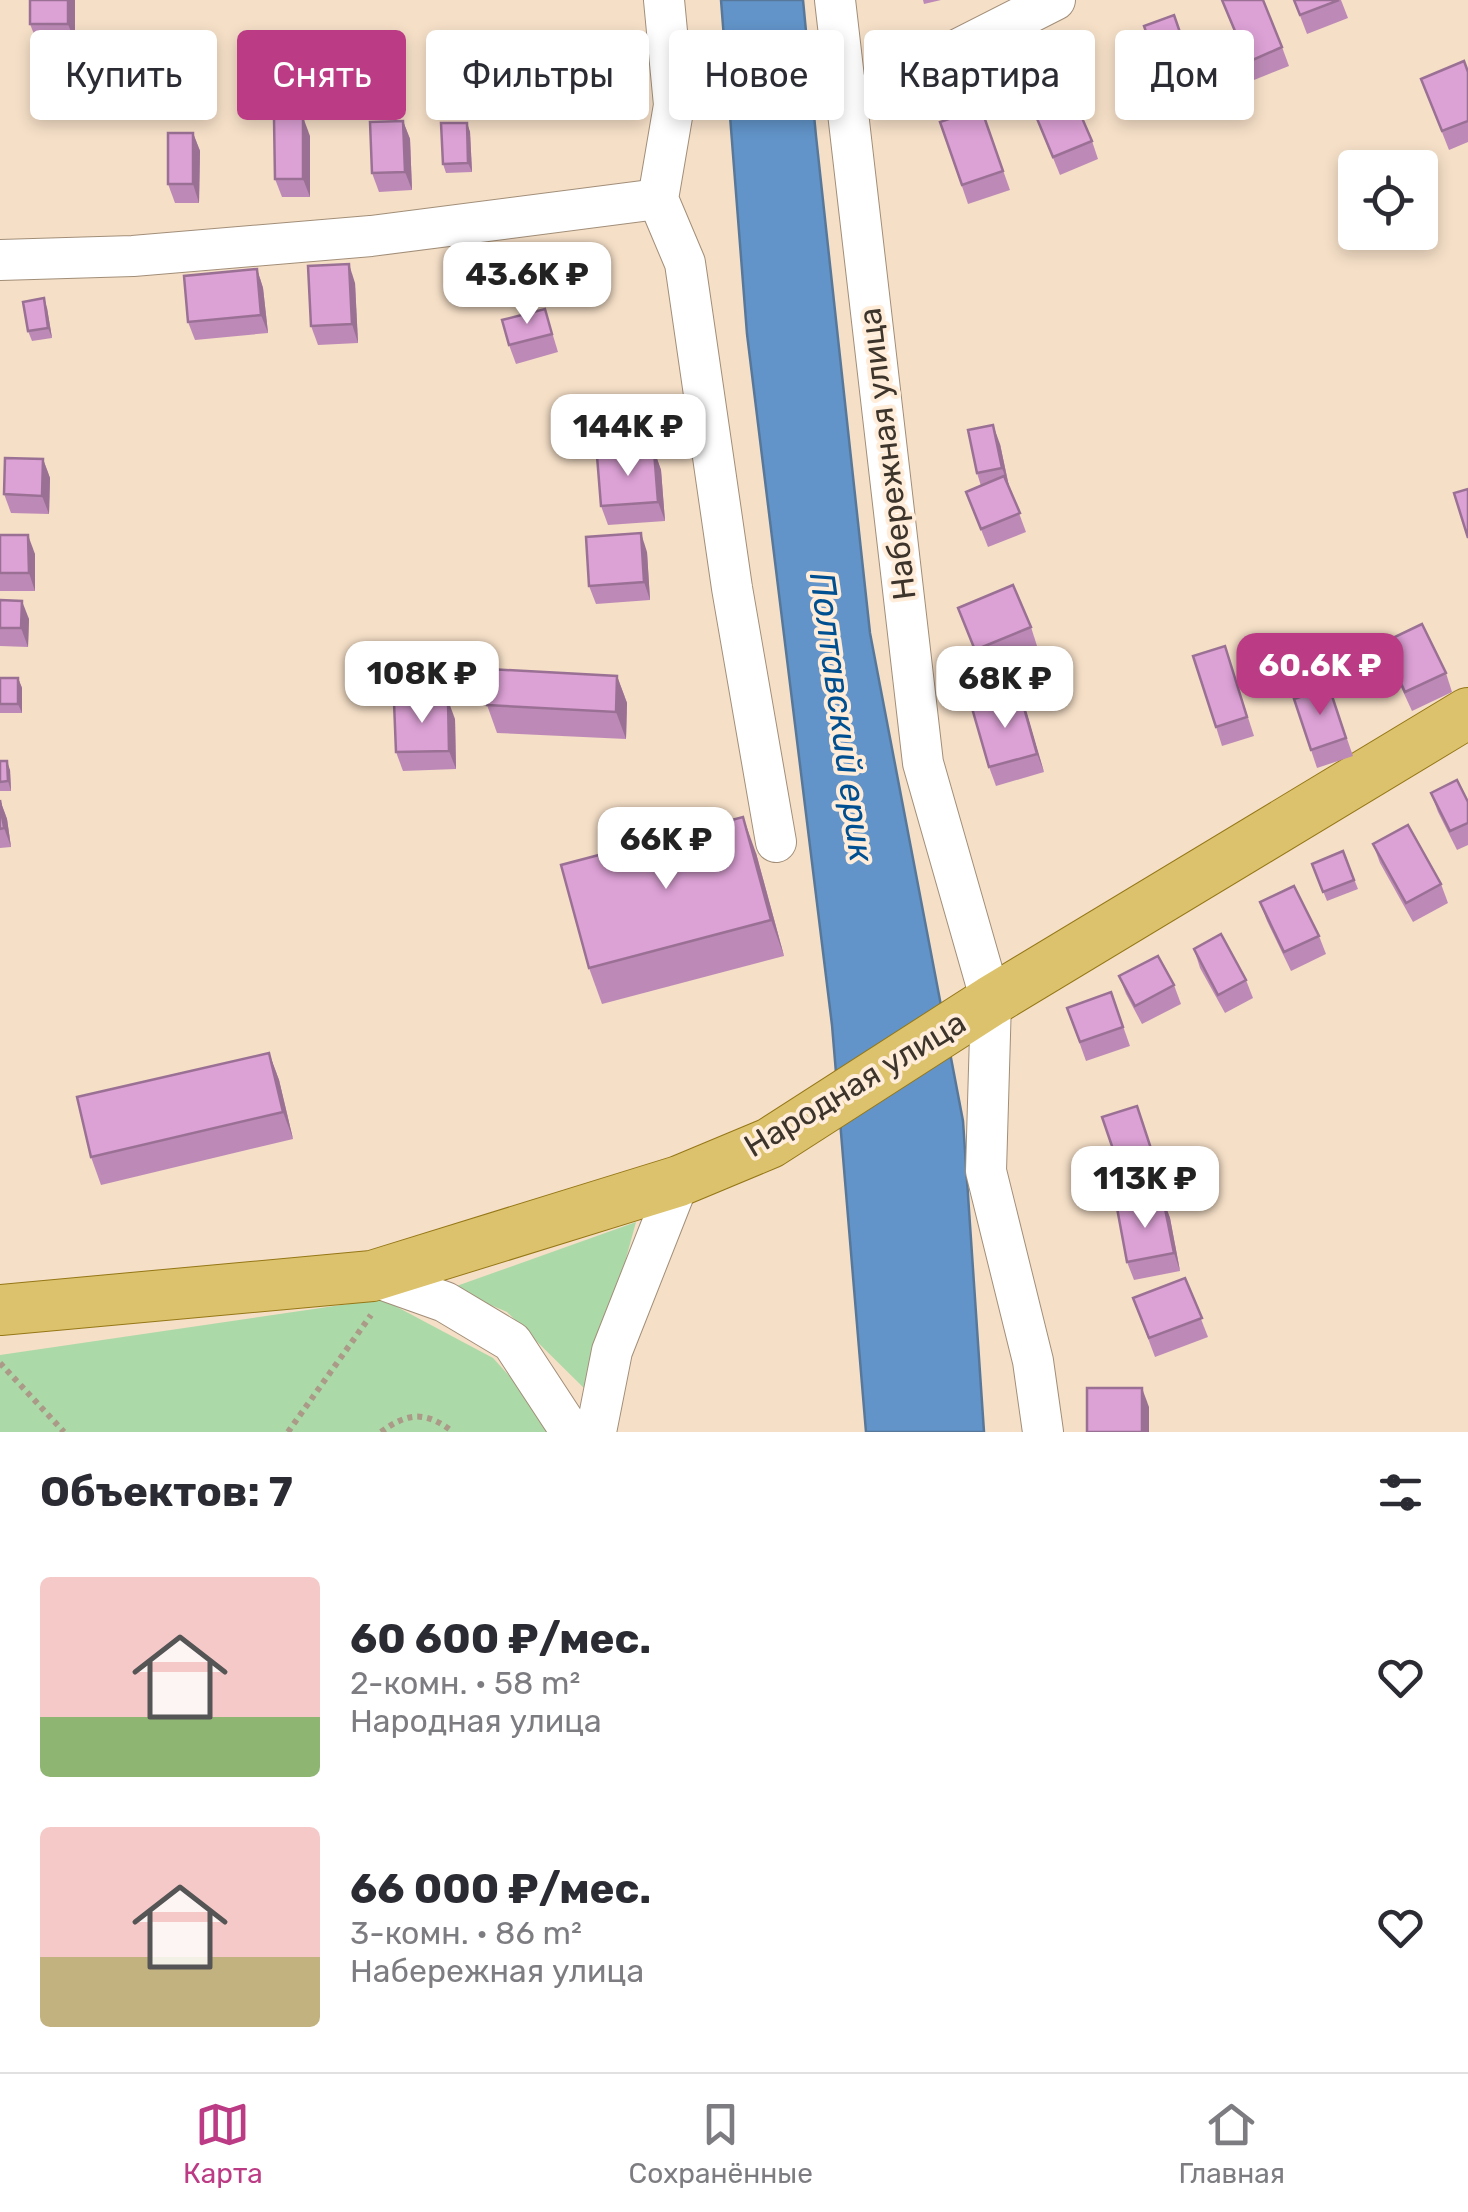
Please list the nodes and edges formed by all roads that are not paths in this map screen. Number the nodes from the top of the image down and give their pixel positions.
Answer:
1 (664, 0) edge
2 (835, 0) edge
3 (1055, 0) edge
4 (846, 106) junction
5 (658, 199) junction
6 (0, 260) edge
7 (1468, 713) edge
8 (776, 842) dead end
9 (991, 1001) junction
10 (678, 1181) junction
11 (372, 1276) junction
12 (0, 1310) edge
13 (571, 1432) edge
14 (596, 1432) edge
15 (1043, 1432) edge

1 - 5 street
2 - 4 street, Набережная улица
3 - 4 street
4 - 9 street, Набережная улица
5 - 6 street
5 - 8 street
7 - 9 main road, Народная улица
9 - 10 main road, Народная улица
9 - 15 street, Набережная улица
10 - 11 main road, Народная улица
10 - 14 street
11 - 12 main road, Народная улица
11 - 13 street

